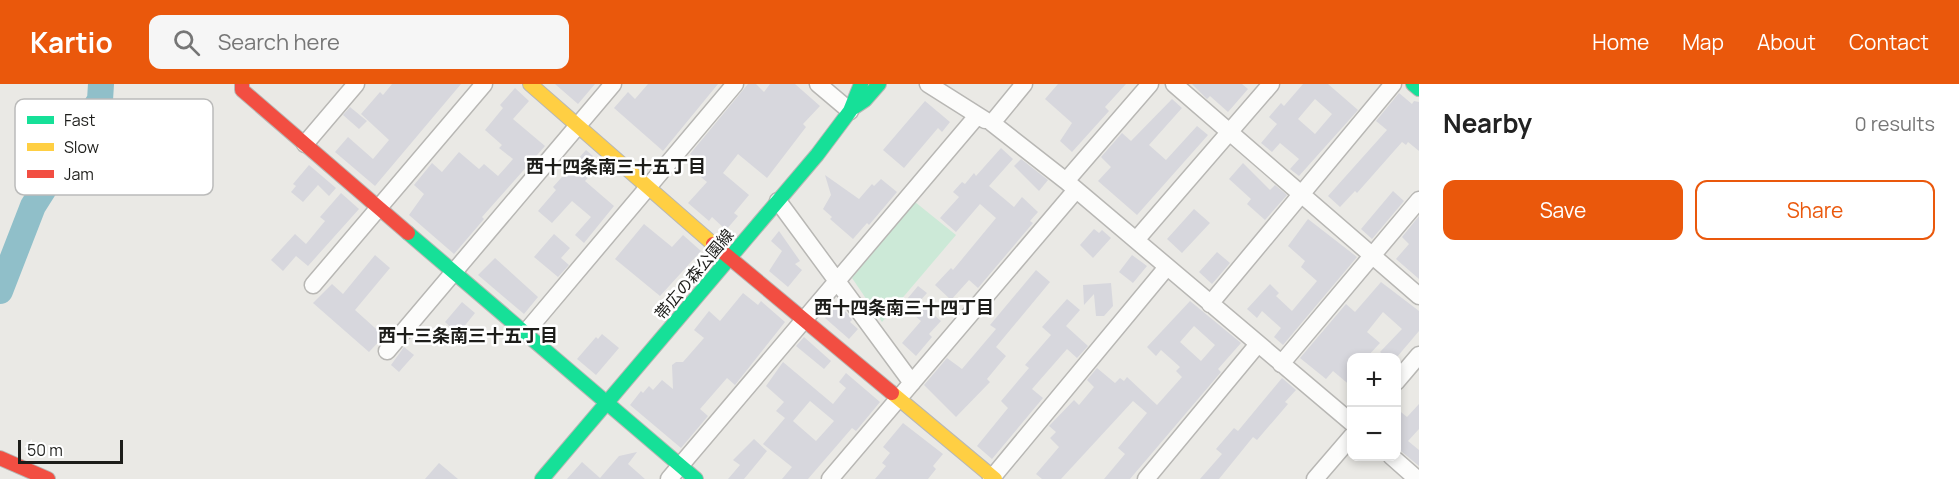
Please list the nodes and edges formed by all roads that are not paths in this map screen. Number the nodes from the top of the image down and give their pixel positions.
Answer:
1 (242, 84) edge
2 (356, 84) edge
3 (484, 84) edge
4 (530, 84) edge
5 (613, 84) edge
6 (735, 84) edge
7 (818, 84) edge
8 (861, 84) edge
9 (879, 84) edge
10 (928, 84) edge
11 (1024, 84) edge
12 (1150, 84) edge
13 (1174, 84) edge
14 (1271, 84) edge
15 (1393, 84) edge
16 (1413, 84) edge
17 (1419, 89) edge
18 (850, 111) junction
19 (984, 120) junction
20 (578, 126) junction
21 (1231, 132) junction
22 (304, 144) junction
23 (1071, 185) junction
24 (648, 188) junction
25 (1302, 193) junction
26 (1419, 200) edge
27 (778, 201) junction
28 (378, 207) junction
29 (1136, 240) junction
30 (1374, 255) junction
31 (730, 258) junction
32 (1167, 267) junction
33 (453, 273) junction
34 (838, 281) junction
35 (313, 285) dead end
36 (1419, 296) edge
37 (1210, 304) junction
38 (805, 319) junction
39 (525, 333) junction
40 (1258, 344) junction
41 (387, 351) dead end
42 (1419, 355) edge
43 (1281, 364) junction
44 (1401, 376) edge
45 (912, 383) junction
46 (898, 400) junction
47 (607, 402) junction
48 (1347, 419) edge
49 (1347, 442) edge
50 (0, 458) edge
51 (1397, 461) edge
52 (680, 466) junction
53 (993, 478) edge
54 (48, 479) edge
55 (542, 479) edge
56 (669, 479) edge
57 (696, 479) edge
58 (830, 479) edge
59 (1146, 479) edge
60 (1315, 479) edge
61 (1417, 479) edge

1 - 22 street
2 - 22 street
3 - 28 street
4 - 20 street
5 - 20 street
6 - 24 street
7 - 18 street
8 - 18 street, 帯広の森公園線
9 - 18 street
10 - 19 street
11 - 19 street
12 - 23 street
13 - 21 street
14 - 21 street
15 - 25 street
16 - 17 street
18 - 27 street, 帯広の森公園線
19 - 23 street
19 - 34 street
20 - 24 street
20 - 33 street
21 - 25 street
21 - 29 street
22 - 28 street
23 - 29 street
23 - 45 street
24 - 31 street
24 - 39 street
25 - 30 street
25 - 37 street
26 - 30 street
27 - 31 street, 帯広の森公園線
27 - 34 street
28 - 33 street
28 - 35 street
29 - 32 street
30 - 36 street
30 - 43 street
31 - 38 street
31 - 47 street, 帯広の森公園線
32 - 37 street
32 - 53 street
33 - 39 street
33 - 41 street
34 - 38 street
34 - 45 street
37 - 40 street
38 - 46 street
38 - 52 street
39 - 47 street
40 - 43 street
40 - 59 street
42 - 44 street
43 - 48 street
45 - 46 street
46 - 53 street
46 - 58 street
47 - 52 street
47 - 55 street, 帯広の森公園線
49 - 60 street
50 - 54 street
51 - 61 street
52 - 56 street
52 - 57 street

